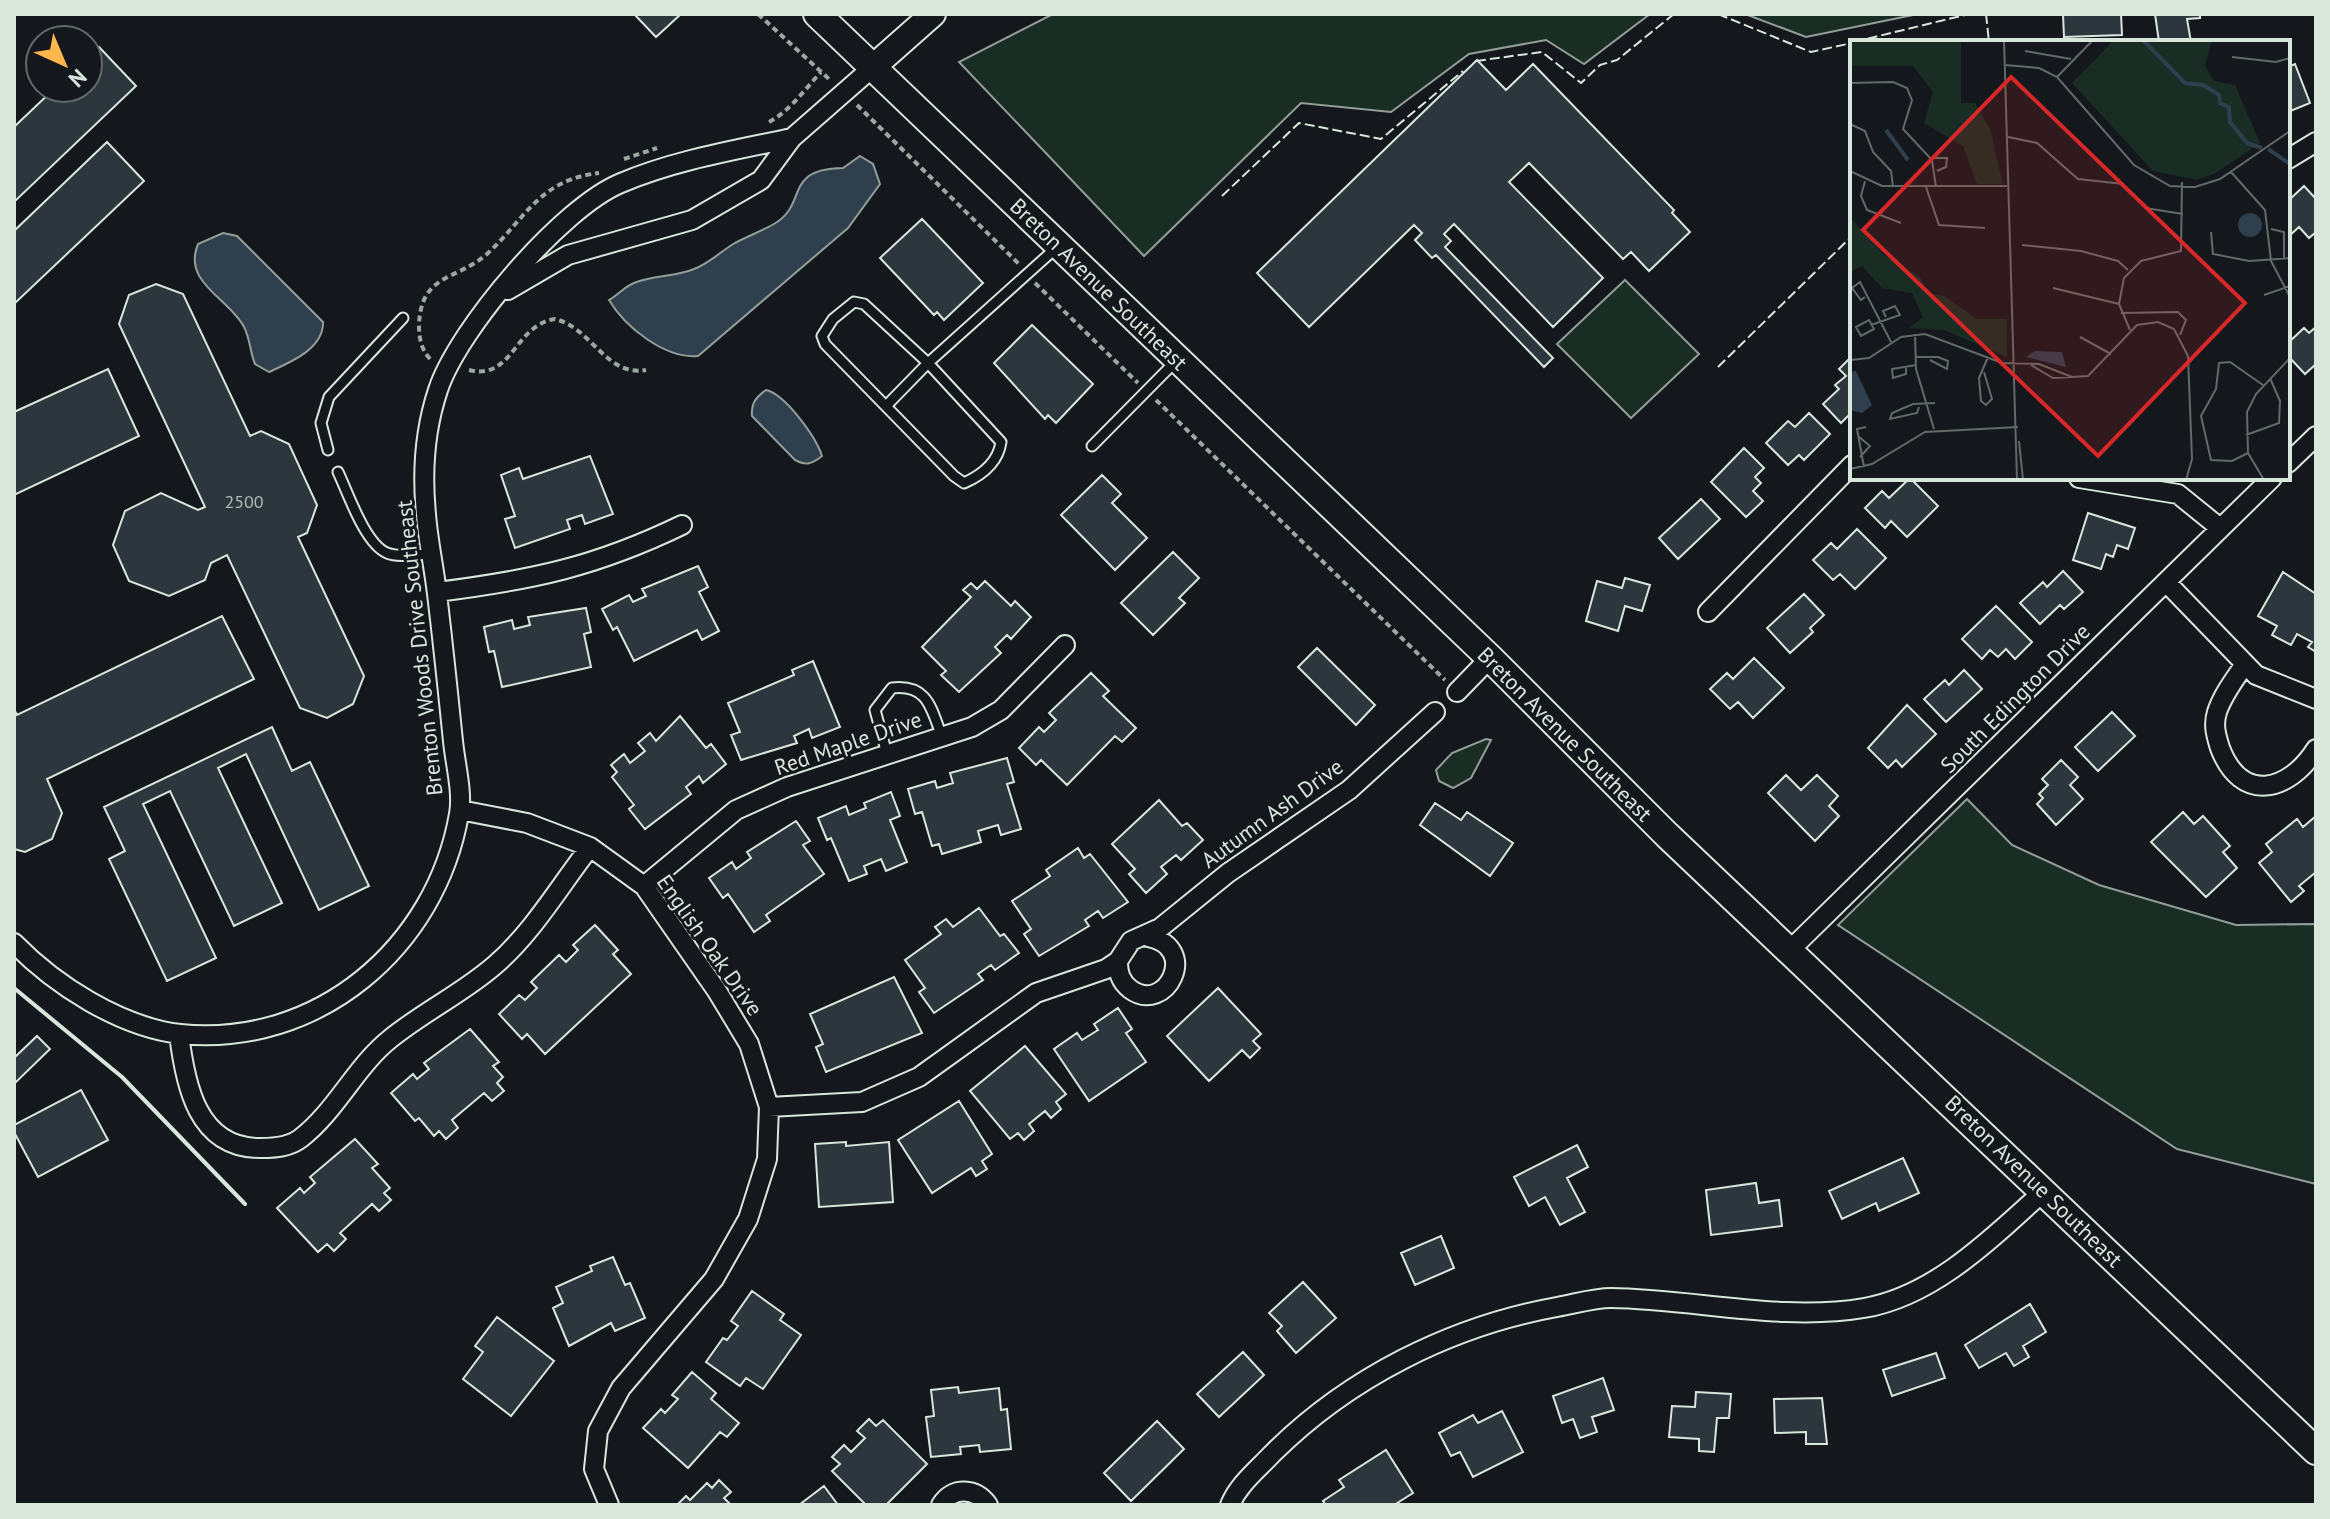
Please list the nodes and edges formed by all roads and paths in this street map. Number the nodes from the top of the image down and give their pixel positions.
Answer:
1 (758, 14) edge
2 (817, 14) edge
3 (933, 14) edge
4 (872, 68) junction
5 (844, 92) junction
6 (792, 138) junction
7 (2316, 142) edge
8 (2290, 158) edge
9 (1059, 246) junction
10 (1027, 273) junction
11 (497, 297) junction
12 (403, 318) dead end
13 (1178, 359) junction
14 (928, 363) junction
15 (449, 365) junction
16 (646, 370) dead end
17 (1146, 391) junction
18 (887, 405) junction
19 (2316, 436) edge
20 (1092, 446) dead end
21 (328, 450) dead end
22 (2290, 461) edge
23 (1850, 467) edge
24 (338, 472) dead end
25 (2091, 480) edge
26 (2270, 480) edge
27 (682, 525) dead end
28 (2220, 528) junction
29 (431, 554) junction
30 (2166, 582) junction
31 (437, 592) junction
32 (1708, 612) dead end
33 (1065, 645) dead end
34 (1490, 658) junction
35 (2245, 664) junction
36 (1457, 692) joint
37 (2316, 699) edge
38 (1435, 712) dead end
39 (942, 737) junction
40 (2316, 749) edge
41 (887, 754) junction
42 (460, 810) junction
43 (590, 847) junction
44 (644, 886) junction
45 (1172, 920) junction
46 (1148, 937) junction
47 (14, 943) edge
48 (1166, 944) junction
49 (1790, 950) junction
50 (1118, 961) junction
51 (1095, 975) junction
52 (1126, 986) junction
53 (179, 1034) junction
54 (769, 1107) junction
55 (2044, 1191) junction
56 (2316, 1451) edge
57 (609, 1505) edge
58 (941, 1505) edge
59 (988, 1505) edge
60 (1230, 1505) edge

1 - 5 path
2 - 4 main road, Breton Avenue Southeast
3 - 4 street
4 - 5 street, Brenton Woods Drive Southeast
4 - 9 main road, Breton Avenue Southeast
5 - 6 street, Brenton Woods Drive Southeast
5 - 10 path
6 - 11 street, Brenton Woods Drive Southeast
6 - 11 street, Brenton Woods Drive Southeast
7 - 8 street
9 - 10 lane
9 - 13 main road, Breton Avenue Southeast
10 - 14 lane
10 - 17 path
11 - 15 street, Brenton Woods Drive Southeast
12 - 21 lane
13 - 17 lane
13 - 34 main road, Breton Avenue Southeast
14 - 18 lane
14 - 18 lane
14 - 18 lane
15 - 16 path
15 - 29 street, Brenton Woods Drive Southeast
17 - 20 lane
17 - 36 path
19 - 22 street
23 - 32 street
24 - 29 lane
25 - 28 street
26 - 28 street, South Edington Drive
27 - 31 street
28 - 30 street, South Edington Drive
29 - 31 street, Brenton Woods Drive Southeast
30 - 35 street
30 - 49 street, South Edington Drive
31 - 42 street, Brenton Woods Drive Southeast
33 - 39 street, Red Maple Drive
34 - 36 street
34 - 49 main road, Breton Avenue Southeast
35 - 37 street
35 - 40 street
38 - 45 street, Autumn Ash Drive
39 - 41 street, Red Maple Drive
39 - 41 lane
41 - 44 street, Red Maple Drive
42 - 43 street, English Oak Drive
42 - 53 street, Brenton Woods Drive Southeast
43 - 44 street, English Oak Drive
43 - 53 street
44 - 54 street, English Oak Drive
45 - 46 street, Autumn Ash Drive
45 - 48 street
46 - 48 street
46 - 50 street, Autumn Ash Drive
47 - 53 street, Brenton Woods Drive Southeast
48 - 52 street
49 - 55 main road, Breton Avenue Southeast
50 - 51 street, Autumn Ash Drive
50 - 52 street
51 - 52 street
51 - 54 street, Autumn Ash Drive
54 - 57 street, English Oak Drive
55 - 56 main road, Breton Avenue Southeast
55 - 60 street
58 - 59 street

